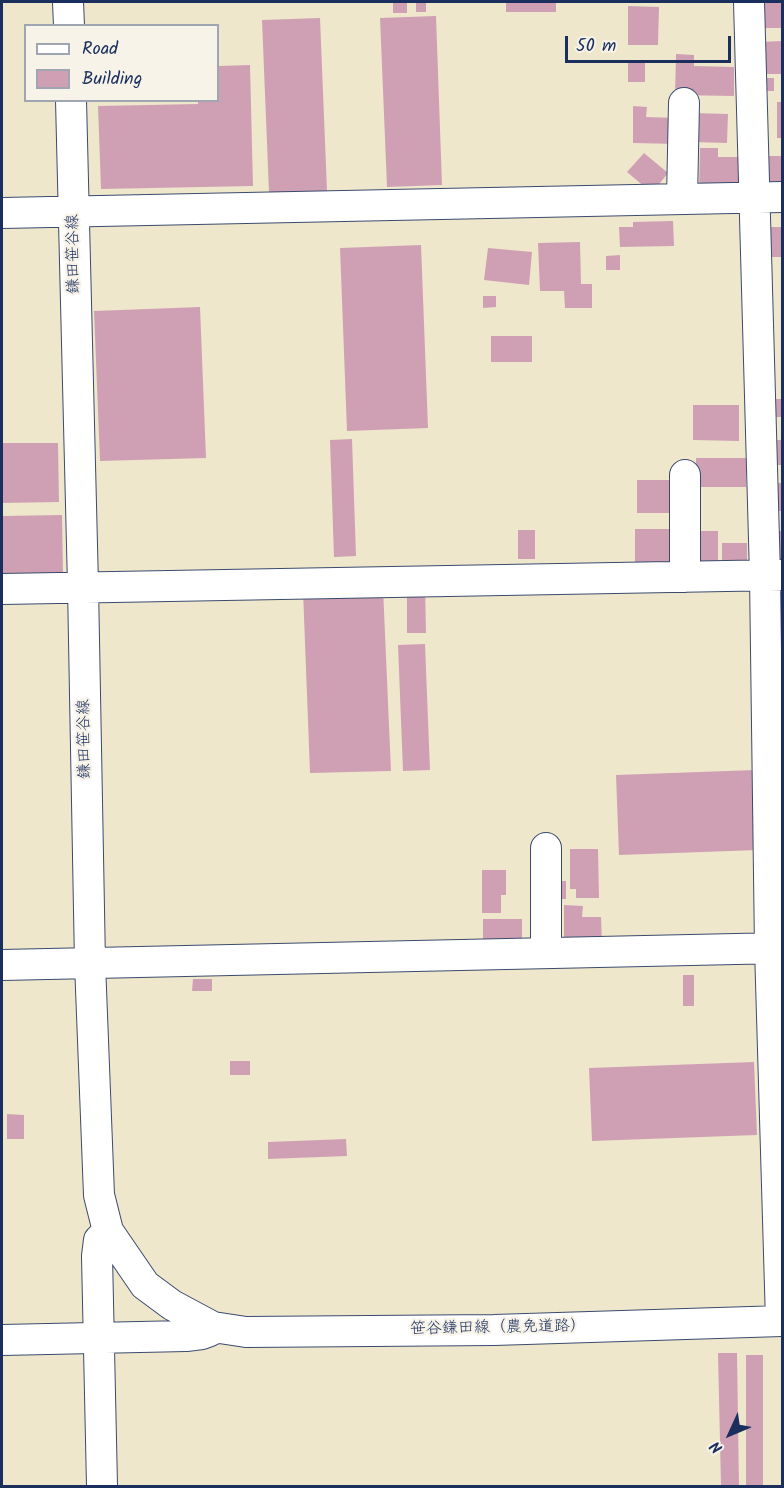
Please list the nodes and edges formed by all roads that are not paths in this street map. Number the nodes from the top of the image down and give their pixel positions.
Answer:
1 (68, 2) edge
2 (749, 2) edge
3 (69, 24) edge
4 (71, 102) edge
5 (684, 103) dead end
6 (768, 197) edge
7 (682, 199) junction
8 (74, 211) junction
9 (2, 213) edge
10 (685, 475) dead end
11 (774, 575) edge
12 (685, 577) junction
13 (83, 586) junction
14 (2, 589) edge
15 (546, 848) dead end
16 (776, 948) edge
17 (546, 953) junction
18 (90, 963) junction
19 (2, 965) edge
20 (108, 1231) junction
21 (782, 1321) edge
22 (213, 1327) junction
23 (99, 1338) junction
24 (2, 1340) edge
25 (102, 1486) edge

1 - 3 street
2 - 6 street
4 - 8 street, 鎌田笹谷線
5 - 7 street
6 - 7 street
6 - 11 street
7 - 8 street
8 - 9 street
8 - 13 street, 鎌田笹谷線
10 - 12 street
11 - 12 street
11 - 16 street
12 - 13 street
13 - 14 street
13 - 18 street, 鎌田笹谷線
15 - 17 street
16 - 17 street
16 - 21 street
17 - 18 street
18 - 19 street
18 - 20 street, 鎌田笹谷線
20 - 22 street, 鎌田笹谷線
20 - 23 street
21 - 22 street, 笹谷鎌田線（農免道路）
22 - 23 street
23 - 24 street
23 - 25 street

